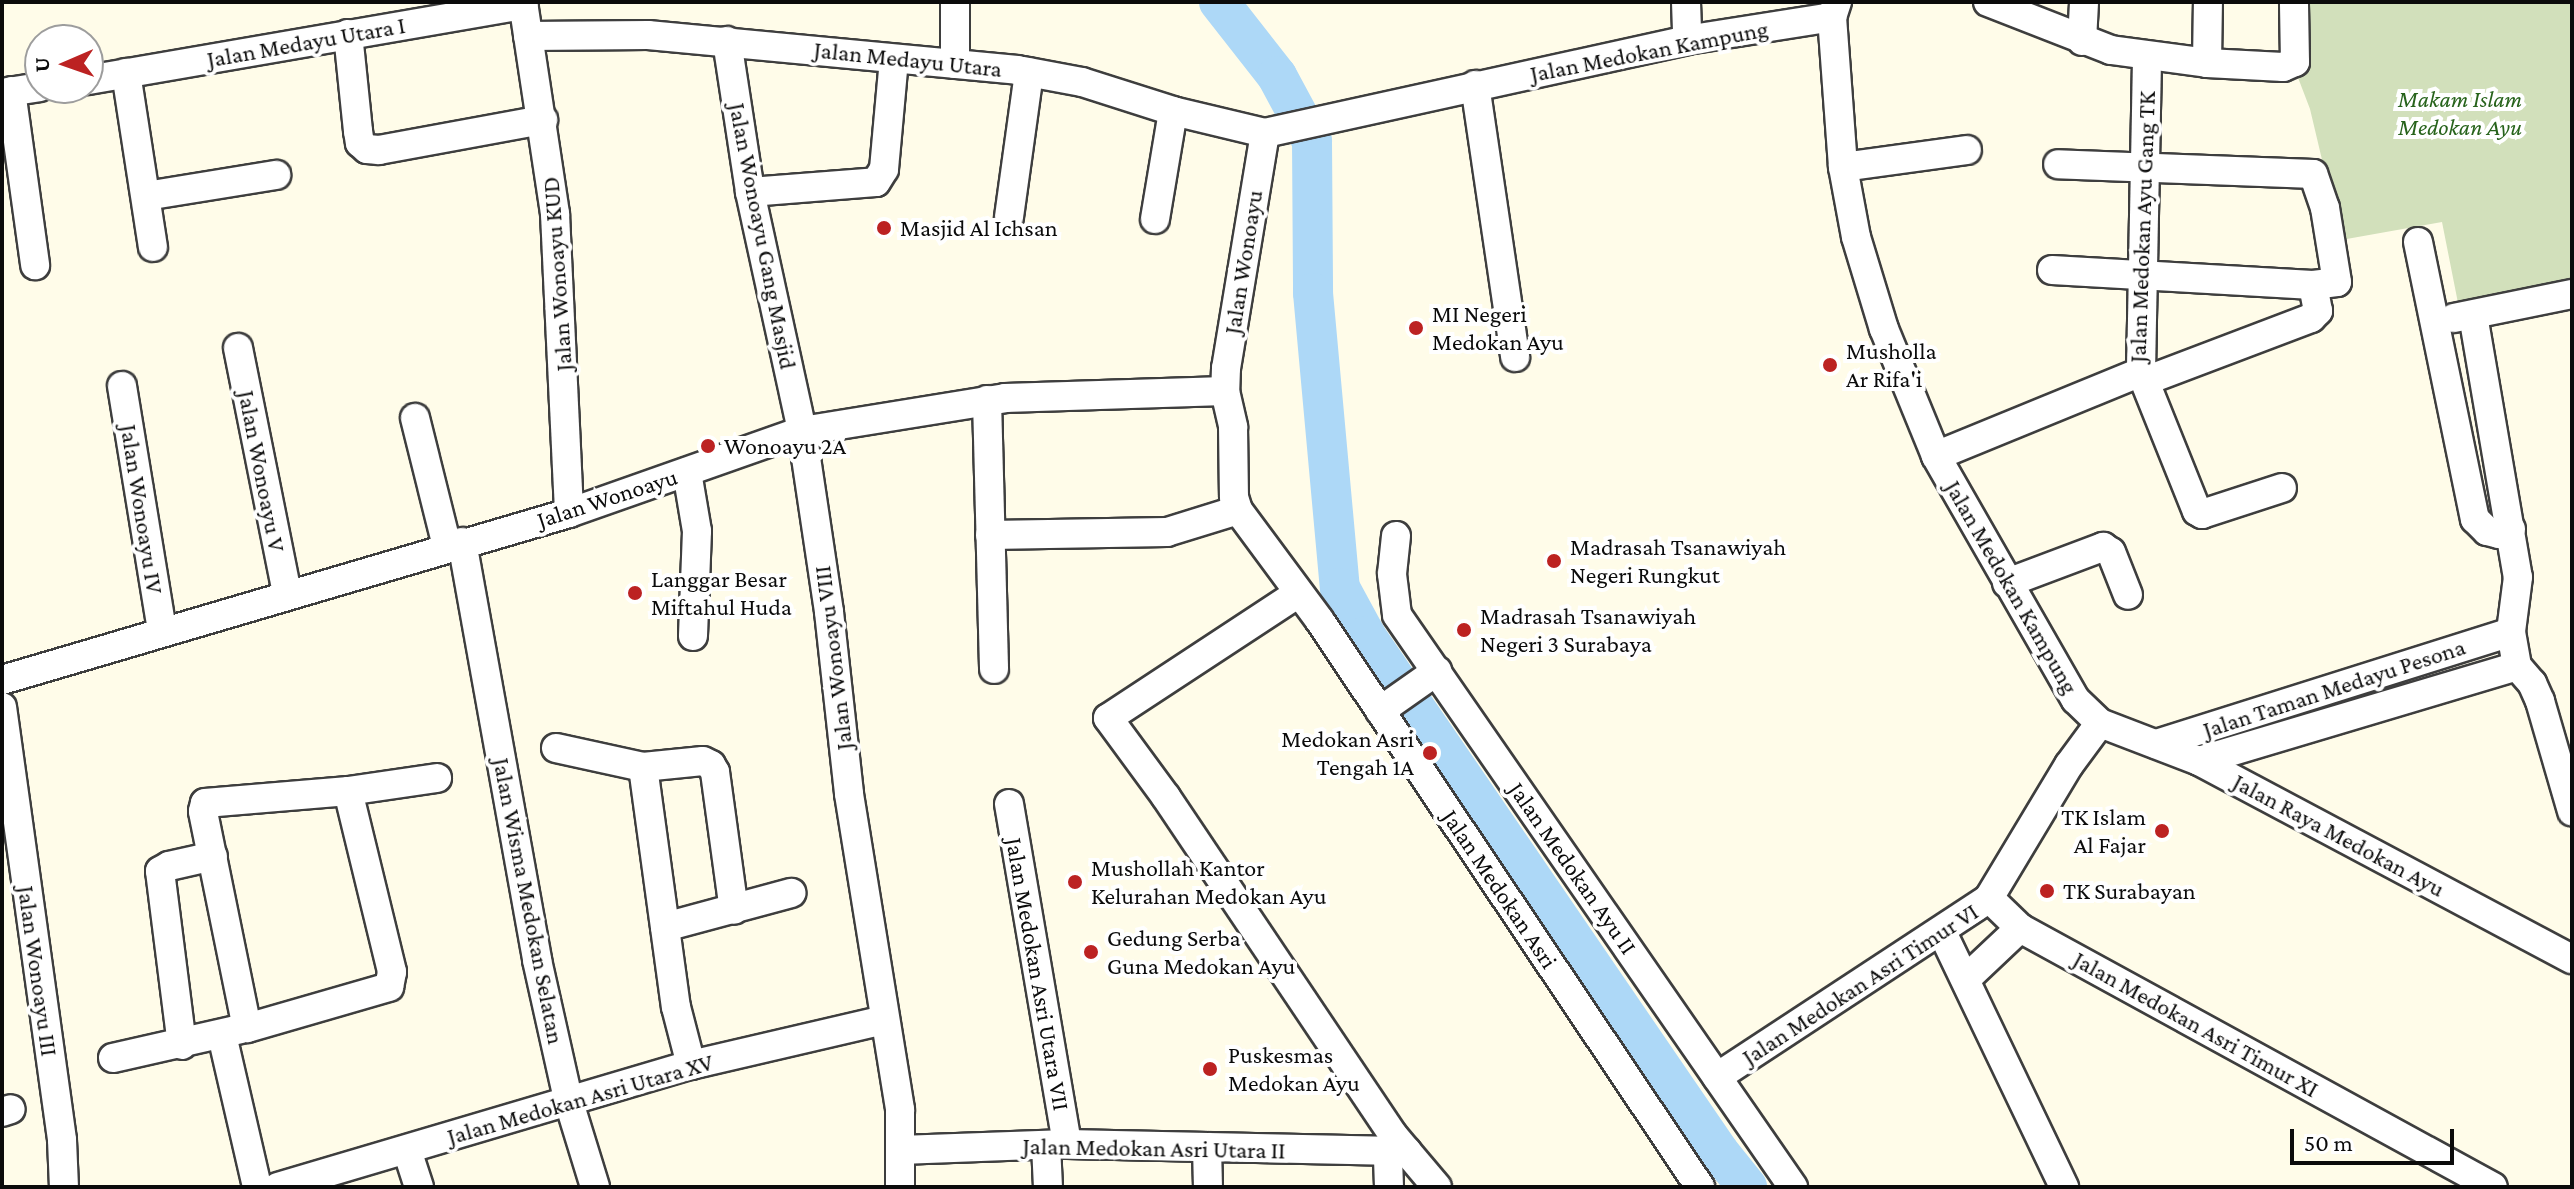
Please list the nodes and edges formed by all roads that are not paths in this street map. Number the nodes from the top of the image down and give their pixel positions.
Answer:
1 (955, 2) edge
2 (1686, 2) edge
3 (1988, 2) edge
4 (2084, 2) edge
5 (2208, 2) edge
6 (2294, 2) edge
7 (524, 4) edge
8 (1834, 10) edge
9 (348, 34) junction
10 (528, 36) junction
11 (1687, 40) junction
12 (727, 41) junction
13 (2082, 41) junction
14 (2147, 57) junction
15 (894, 59) junction
16 (2207, 63) junction
17 (955, 64) junction
18 (1029, 72) junction
19 (126, 73) junction
20 (104, 77) edge
21 (1475, 85) junction
22 (6, 92) edge
23 (1173, 111) junction
24 (543, 120) junction
25 (1272, 132) junction
26 (1967, 150) dead end
27 (2058, 164) dead end
28 (1843, 167) junction
29 (2146, 169) junction
30 (276, 175) dead end
31 (750, 192) junction
32 (146, 196) junction
33 (1009, 217) dead end
34 (1155, 219) dead end
35 (2418, 242) dead end
36 (153, 247) dead end
37 (35, 265) dead end
38 (2052, 270) dead end
39 (2143, 277) junction
40 (2313, 285) junction
41 (2572, 294) edge
42 (2473, 315) junction
43 (2434, 323) junction
44 (238, 348) dead end
45 (1515, 357) dead end
46 (2143, 376) junction
47 (122, 386) dead end
48 (1225, 391) junction
49 (987, 400) junction
50 (415, 418) dead end
51 (802, 431) junction
52 (1936, 456) junction
53 (687, 472) junction
54 (2282, 488) dead end
55 (1238, 510) junction
56 (569, 513) junction
57 (2511, 529) junction
58 (990, 535) junction
59 (1396, 536) dead end
60 (454, 544) junction
61 (2007, 583) junction
62 (287, 594) junction
63 (1297, 594) junction
64 (2128, 595) dead end
65 (162, 631) junction
66 (2511, 632) junction
67 (693, 636) dead end
68 (2441, 655) junction
69 (2517, 666) junction
70 (994, 669) dead end
71 (1431, 675) junction
72 (2, 680) edge
73 (2449, 686) junction
74 (2, 707) edge
75 (1384, 707) junction
76 (2100, 723) junction
77 (2156, 744) junction
78 (556, 748) dead end
79 (2199, 761) junction
80 (643, 767) junction
81 (437, 778) dead end
82 (348, 791) junction
83 (1009, 804) dead end
84 (2572, 811) edge
85 (213, 856) junction
86 (791, 893) dead end
87 (1989, 898) junction
88 (734, 910) junction
89 (665, 927) junction
90 (2020, 928) junction
91 (1942, 932) junction
92 (2572, 959) edge
93 (1967, 978) junction
94 (884, 1020) junction
95 (234, 1031) junction
96 (182, 1045) junction
97 (113, 1058) dead end
98 (691, 1065) junction
99 (1717, 1077) junction
100 (568, 1099) junction
101 (1056, 1145) junction
102 (1396, 1146) junction
103 (1207, 1147) junction
104 (407, 1150) junction
105 (900, 1150) junction
106 (64, 1187) edge
107 (257, 1187) edge
108 (278, 1187) edge
109 (419, 1187) edge
110 (595, 1187) edge
111 (900, 1187) edge
112 (1048, 1187) edge
113 (1208, 1187) edge
114 (1389, 1187) edge
115 (1437, 1187) edge
116 (1700, 1187) edge
117 (1793, 1187) edge
118 (2064, 1187) edge
119 (2493, 1187) edge

1 - 17 street
2 - 11 street
3 - 13 street
4 - 13 street
5 - 16 street
6 - 16 street
7 - 9 street, Jalan Medayu Utara I
7 - 10 street, Jalan Wonoayu KUD
8 - 11 street, Jalan Medokan Kampung
8 - 28 street, Jalan Medokan Kampung
9 - 19 street, Jalan Medayu Utara I
9 - 24 street
10 - 12 street, Jalan Medayu Utara
10 - 24 street, Jalan Wonoayu KUD
11 - 21 street, Jalan Medokan Kampung
12 - 15 street, Jalan Medayu Utara
12 - 31 street, Jalan Wonoayu Gang Masjid
13 - 14 street
14 - 16 street
14 - 29 street, Jalan Medokan Ayu Gang TK
15 - 17 street, Jalan Medayu Utara
15 - 31 street
17 - 18 street, Jalan Medayu Utara
18 - 23 street, Jalan Medayu Utara
18 - 33 street
19 - 20 street, Jalan Medayu Utara I
19 - 32 street
21 - 25 street, Jalan Medokan Kampung
21 - 45 street
22 - 37 street
23 - 25 street, Jalan Medayu Utara
23 - 34 street
24 - 56 street, Jalan Wonoayu KUD
25 - 48 street, Jalan Wonoayu
26 - 28 street
27 - 29 street
28 - 52 street, Jalan Medokan Kampung
29 - 39 street, Jalan Medokan Ayu Gang TK
29 - 40 street
30 - 32 street
31 - 51 street, Jalan Wonoayu Gang Masjid
32 - 36 street
35 - 43 street
38 - 39 street
39 - 40 street
39 - 46 street, Jalan Medokan Ayu Gang TK
40 - 46 street
41 - 42 street
42 - 43 street
42 - 57 street
43 - 57 street
44 - 62 street, Jalan Wonoayu V
46 - 52 street, Jalan Medokan Ayu Gang TK
46 - 54 street
47 - 65 street, Jalan Wonoayu IV
48 - 49 street, Jalan Wonoayu
48 - 55 street, Jalan Wonoayu
49 - 51 street, Jalan Wonoayu
49 - 58 street
50 - 60 street, Jalan Wisma Medokan Selatan
51 - 53 street, Jalan Wonoayu
51 - 94 street, Jalan Wonoayu VIII
52 - 61 street, Jalan Medokan Kampung
53 - 56 street, Jalan Wonoayu
53 - 67 street
55 - 58 street
55 - 63 street, Jalan Wonoayu
56 - 60 street, Jalan Wonoayu
57 - 66 street
58 - 70 street
59 - 71 street, Jalan Medokan Ayu II
60 - 62 street, Jalan Wonoayu
60 - 100 street, Jalan Wisma Medokan Selatan
61 - 64 street
61 - 76 street, Jalan Medokan Kampung
62 - 65 street, Jalan Wonoayu
63 - 75 street, Jalan Medokan Asri
63 - 102 street
65 - 72 street, Jalan Wonoayu
66 - 68 street, Jalan Taman Medayu Pesona
66 - 69 street
68 - 73 street
68 - 77 street, Jalan Taman Medayu Pesona
69 - 73 street, Jalan Taman Medayu Pesona
69 - 84 street
71 - 75 street
71 - 99 street, Jalan Medokan Ayu II
73 - 79 street, Jalan Taman Medayu Pesona
74 - 106 street, Jalan Wonoayu III
75 - 116 street, Jalan Medokan Asri
76 - 77 street, Jalan Raya Medokan Ayu
76 - 87 street, Jalan Medokan Asri Timur VI
77 - 79 street, Jalan Raya Medokan Ayu
78 - 80 street
79 - 92 street, Jalan Raya Medokan Ayu
80 - 88 street
80 - 89 street
81 - 82 street
82 - 85 street
82 - 95 street
83 - 101 street, Jalan Medokan Asri Utara VII
85 - 95 street
85 - 96 street
86 - 88 street
87 - 90 street, Jalan Medokan Asri Timur XI
87 - 91 street, Jalan Medokan Asri Timur VI
88 - 89 street
89 - 98 street
90 - 93 street
90 - 119 street, Jalan Medokan Asri Timur XI
91 - 93 street
91 - 99 street, Jalan Medokan Asri Timur VI
93 - 118 street
94 - 98 street, Jalan Medokan Asri Utara XV
94 - 105 street, Jalan Wonoayu VIII
95 - 96 street
95 - 107 street
96 - 97 street
98 - 100 street, Jalan Medokan Asri Utara XV
99 - 117 street, Jalan Medokan Ayu II
100 - 104 street, Jalan Medokan Asri Utara XV
100 - 110 street, Jalan Wisma Medokan Selatan
101 - 103 street, Jalan Medokan Asri Utara II
101 - 105 street, Jalan Medokan Asri Utara II
101 - 112 street, Jalan Medokan Asri Utara VII
102 - 103 street, Jalan Medokan Asri Utara II
102 - 114 street
102 - 115 street
103 - 113 street
104 - 108 street, Jalan Medokan Asri Utara XV
104 - 109 street
105 - 111 street, Jalan Wonoayu VIII

